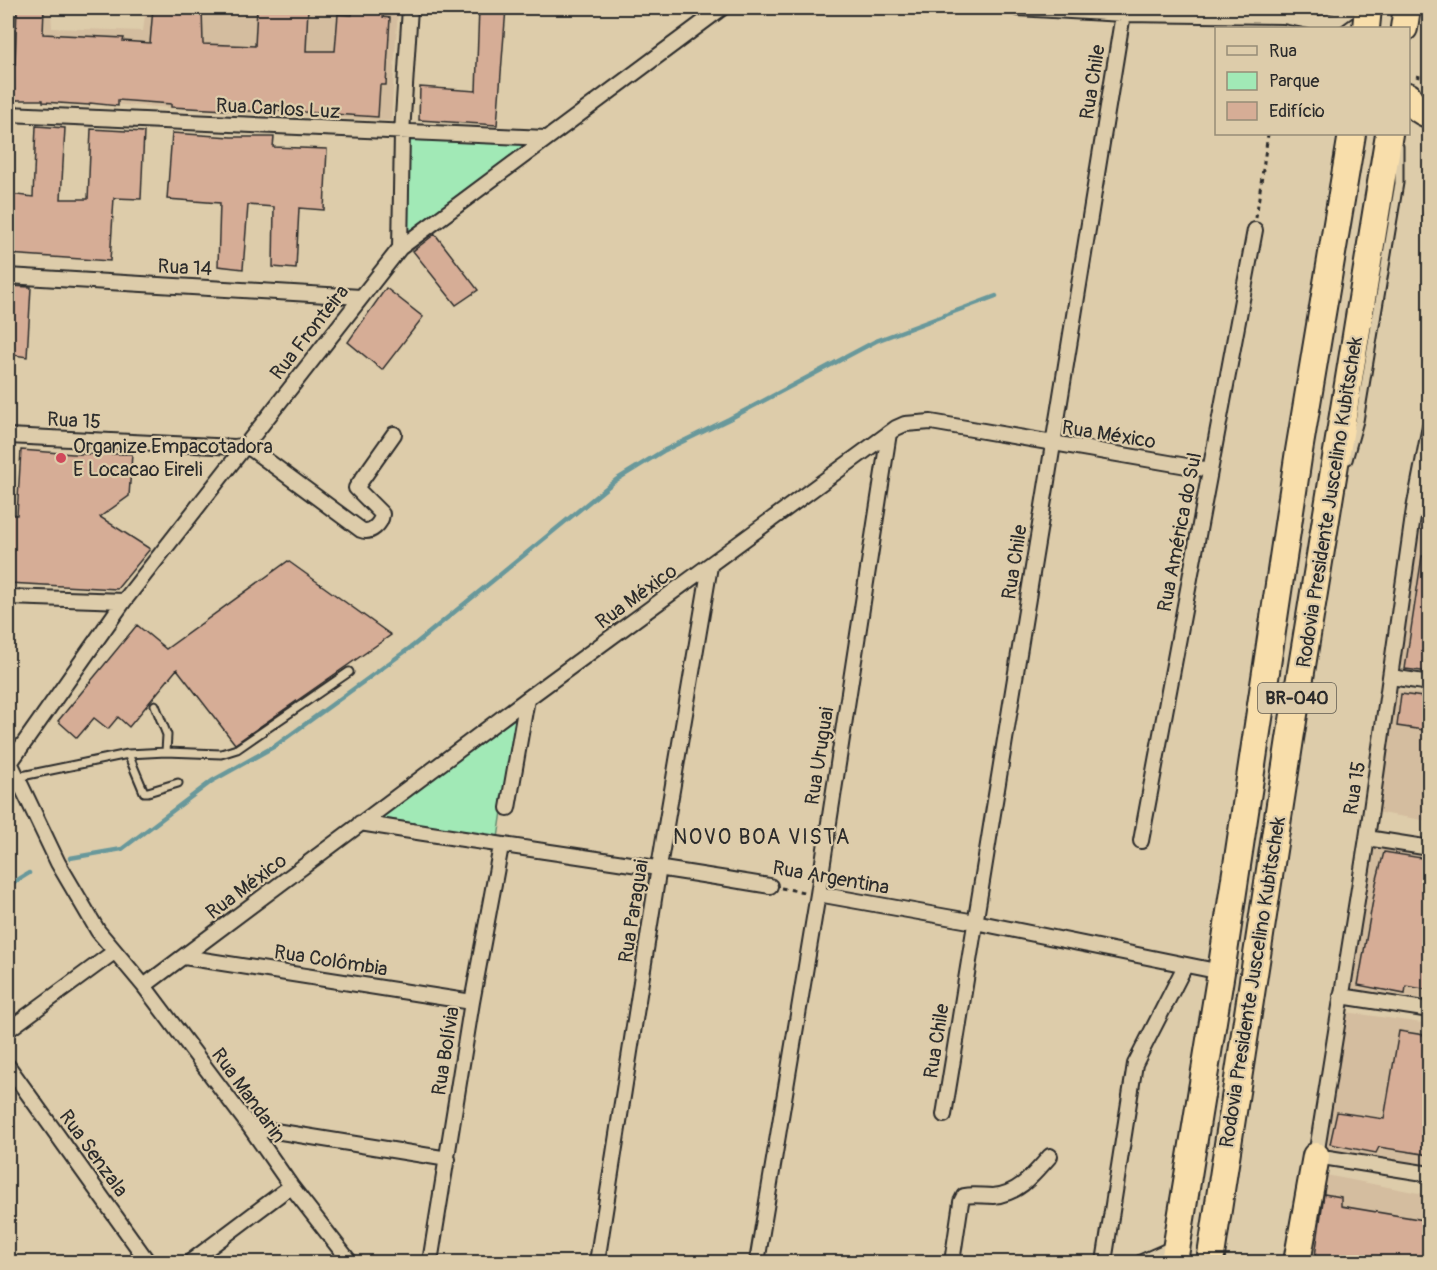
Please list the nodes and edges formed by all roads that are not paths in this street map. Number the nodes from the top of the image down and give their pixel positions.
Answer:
1 (410, 8) edge
2 (722, 8) edge
3 (1017, 8) edge
4 (1352, 8) edge
5 (1368, 8) edge
6 (1407, 8) edge
7 (1107, 10) edge
8 (1282, 12) edge
9 (1123, 14) junction
10 (1308, 27) edge
11 (1366, 27) edge
12 (1404, 27) edge
13 (1410, 100) edge
14 (8, 114) edge
15 (1430, 115) edge
16 (402, 133) junction
17 (1352, 135) edge
18 (1389, 135) edge
19 (1397, 135) edge
20 (546, 138) junction
21 (1255, 230) road end
22 (400, 248) junction
23 (8, 276) edge
24 (361, 297) junction
25 (1430, 426) edge
26 (889, 433) junction
27 (394, 435) dead end
28 (8, 436) edge
29 (1053, 444) junction
30 (246, 445) junction
31 (1346, 467) dead end
32 (1210, 470) junction
33 (1341, 477) dead end
34 (1328, 507) junction
35 (1414, 509) junction
36 (1430, 511) edge
37 (710, 566) junction
38 (8, 597) edge
39 (124, 601) junction
40 (349, 672) dead end
41 (1391, 677) junction
42 (1430, 683) edge
43 (527, 699) junction
44 (154, 705) dead end
45 (166, 752) junction
46 (128, 754) junction
47 (9, 760) edge
48 (17, 777) junction
49 (178, 783) dead end
50 (508, 808) dead end
51 (360, 823) junction
52 (1366, 838) junction
53 (1141, 841) dead end
54 (501, 846) junction
55 (1430, 848) edge
56 (659, 867) junction
57 (770, 886) road end
58 (818, 894) junction
59 (975, 922) junction
60 (114, 952) junction
61 (184, 957) junction
62 (1185, 966) junction
63 (1221, 972) junction
64 (144, 986) junction
65 (1341, 996) junction
66 (472, 1002) junction
67 (1430, 1010) edge
68 (8, 1030) edge
69 (8, 1066) edge
70 (944, 1115) dead end
71 (250, 1127) junction
72 (1050, 1156) dead end
73 (1316, 1156) junction
74 (448, 1159) junction
75 (1430, 1174) edge
76 (291, 1186) junction
77 (1175, 1255) edge
78 (148, 1263) edge
79 (190, 1263) edge
80 (350, 1263) edge
81 (430, 1263) edge
82 (597, 1263) edge
83 (757, 1263) edge
84 (952, 1263) edge
85 (1104, 1263) edge
86 (1142, 1263) edge
87 (1210, 1263) edge
88 (1297, 1263) edge

1 - 16 street
2 - 20 street, Rua Fronteira
3 - 7 street
4 - 8 street
5 - 11 highway
6 - 12 highway
7 - 9 street
8 - 9 street
8 - 10 street
9 - 29 street, Rua Chile
13 - 15 highway
14 - 16 street, Rua Carlos Luz
16 - 20 street, Rua Carlos Luz
16 - 22 street
17 - 63 highway, Rodovia Presidente Juscelino Kubitschek / BR-040
18 - 34 highway, Rodovia Presidente Juscelino Kubitschek / BR-040
19 - 31 lane
20 - 22 street, Rua Fronteira
21 - 32 street, Rua América do Sul
22 - 24 street, Rua Fronteira
23 - 24 street, Rua 14
24 - 30 street, Rua Fronteira
25 - 35 street, Rua 15
26 - 29 street, Rua México
26 - 37 street, Rua México
26 - 58 street, Rua Uruguai
27 - 30 street
28 - 30 street, Rua 15
29 - 32 street, Rua México
29 - 59 street, Rua Chile
30 - 39 street, Rua Fronteira
32 - 53 street, Rua América do Sul
33 - 34 lane
34 - 87 highway, Rodovia Presidente Juscelino Kubitschek / BR-040
35 - 36 street
35 - 41 street, Rua 15
37 - 43 street, Rua México
37 - 56 street, Rua Paraguai
38 - 39 street
39 - 47 street, Rua Fronteira
40 - 45 lane
41 - 42 street
41 - 52 street, Rua 15
43 - 50 street
43 - 51 street, Rua México
44 - 45 lane
45 - 46 lane
46 - 48 lane
46 - 49 lane
47 - 48 street, Rua Mandarin
48 - 60 street, Rua Mandarin
51 - 54 street, Rua Argentina
51 - 61 street, Rua México
52 - 55 street
52 - 65 street, Rua 15
54 - 56 street, Rua Argentina
54 - 66 street, Rua Bolívia
56 - 57 street, Rua Argentina
56 - 82 street, Rua Paraguai
58 - 59 street, Rua Argentina
58 - 83 street, Rua Uruguai
59 - 62 street, Rua Argentina
59 - 70 street, Rua Chile
60 - 64 street, Rua Mandarin
60 - 68 street
61 - 64 street, Rua México
61 - 66 street, Rua Colômbia
62 - 63 street, Rua Argentina
62 - 85 street
63 - 77 highway, Rodovia Presidente Juscelino Kubitschek / BR-040
64 - 71 street, Rua Mandarin
65 - 67 street
65 - 73 street, Rua 15
66 - 74 street, Rua Bolívia
69 - 78 street, Rua Senzala
71 - 74 street
71 - 76 street, Rua Mandarin
72 - 84 street
73 - 75 street
73 - 88 highway
74 - 81 street, Rua Bolívia
76 - 79 street
76 - 80 street, Rua Mandarin
77 - 86 street

